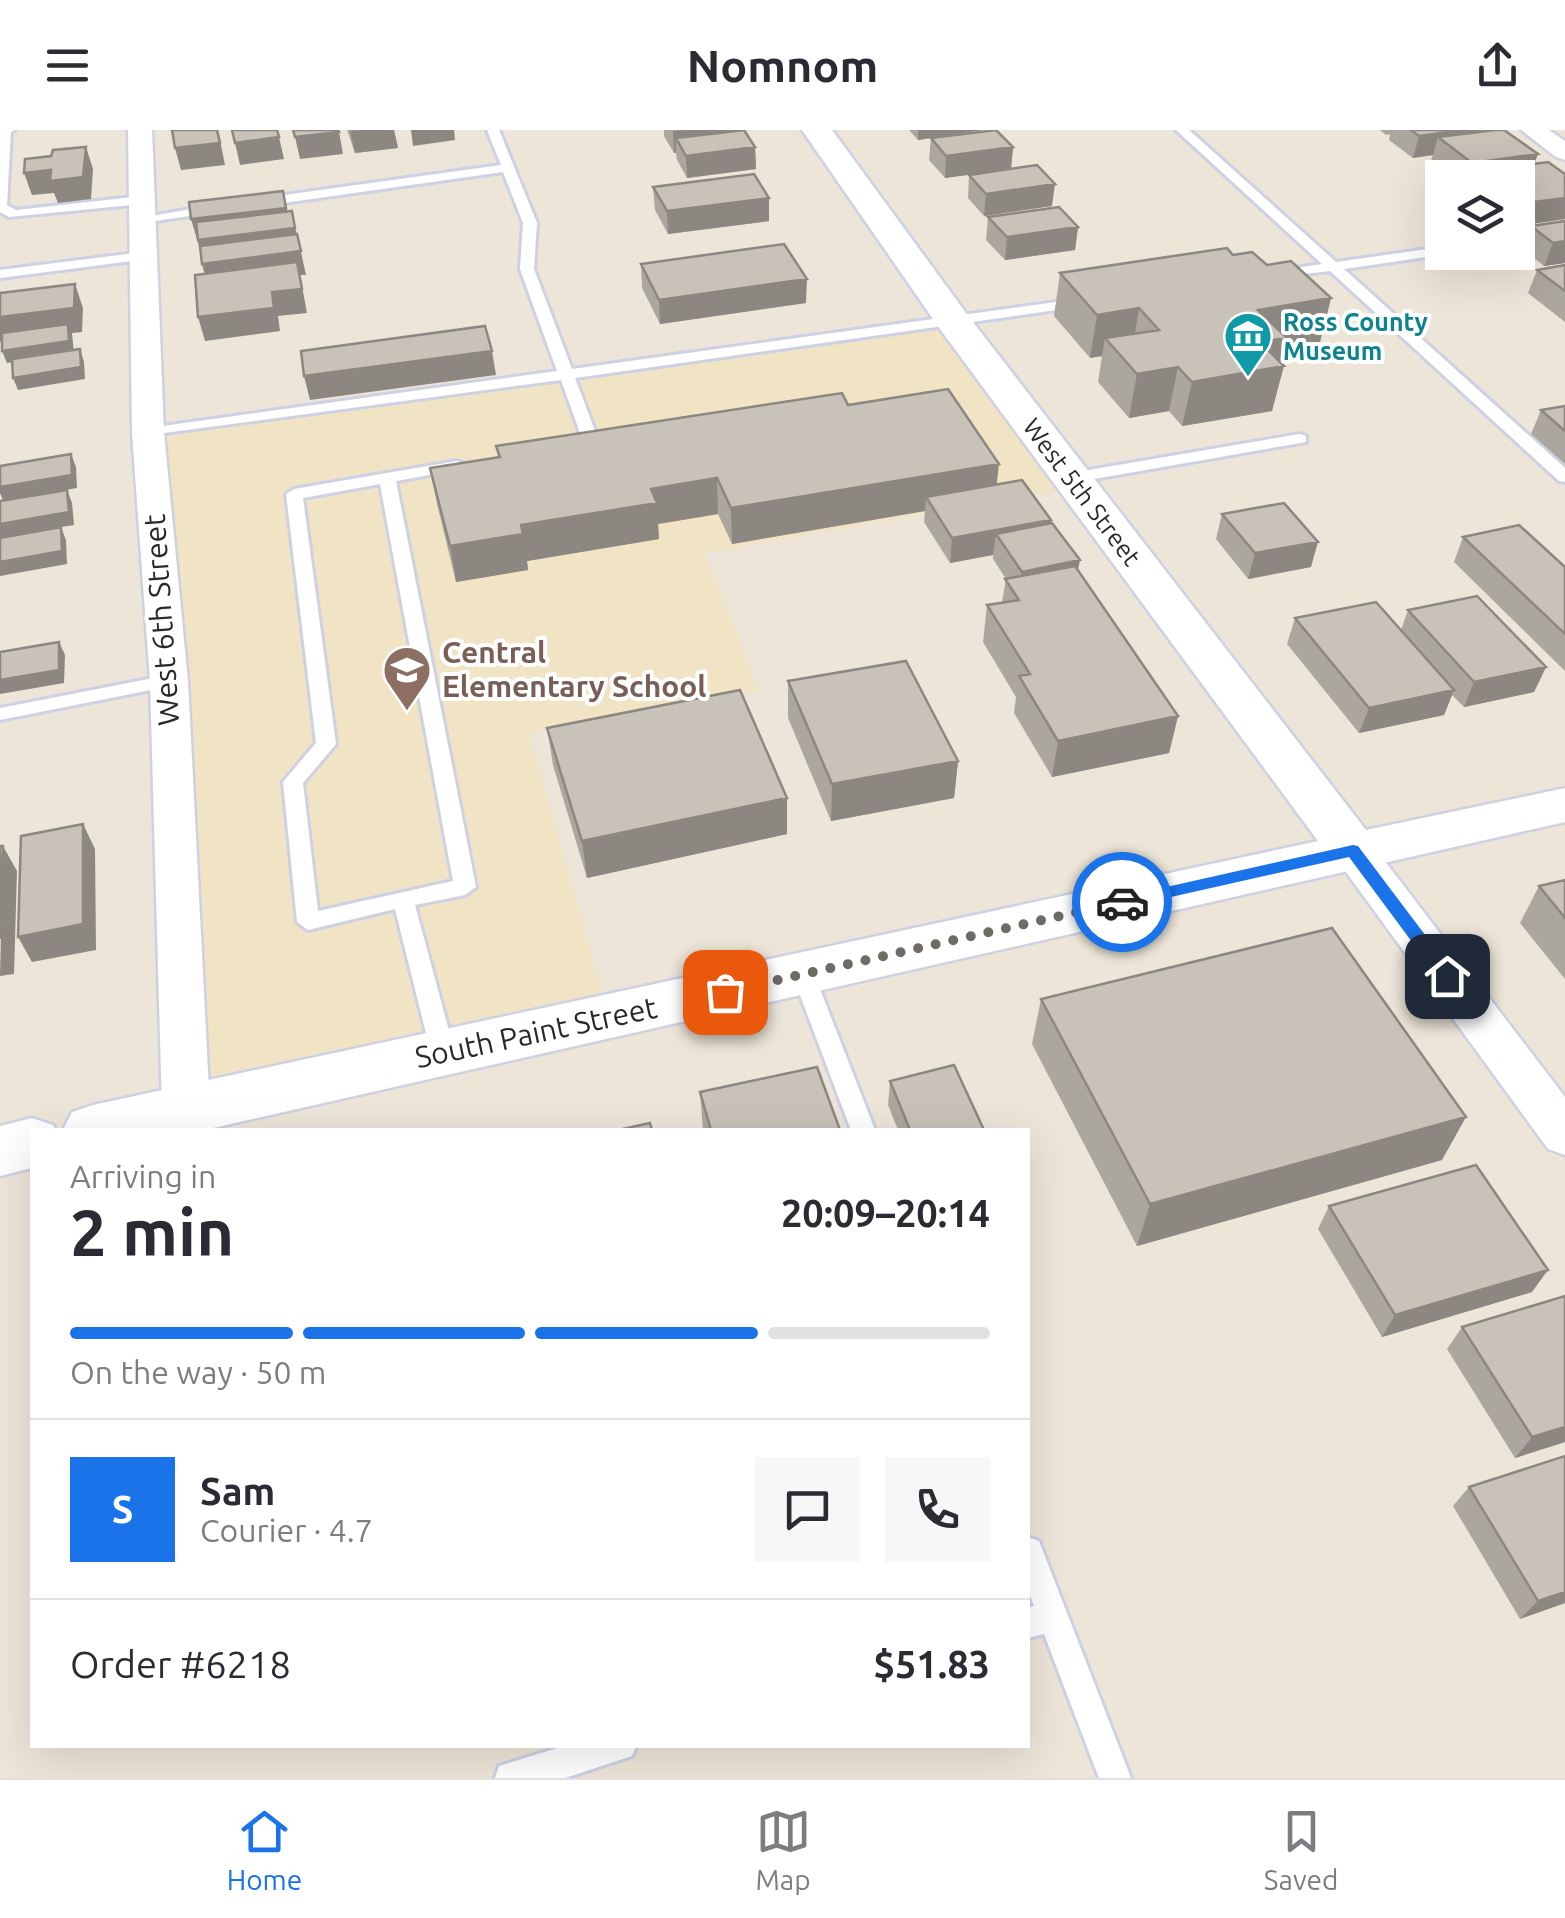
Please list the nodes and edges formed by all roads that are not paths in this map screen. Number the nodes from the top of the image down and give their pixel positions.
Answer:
1 (2, 130) edge
2 (140, 130) edge
3 (493, 130) edge
4 (817, 130) edge
5 (1182, 130) edge
6 (1533, 130) edge
7 (1565, 152) edge
8 (508, 168) junction
9 (143, 225) junction
10 (1565, 234) edge
11 (1535, 238) edge
12 (1425, 253) edge
13 (1336, 266) junction
14 (0, 274) edge
15 (1259, 278) edge
16 (1106, 300) edge
17 (953, 322) junction
18 (564, 373) junction
19 (148, 433) junction
20 (1300, 440) dead end
21 (592, 444) edge
22 (480, 463) edge
23 (1565, 476) edge
24 (387, 478) junction
25 (1071, 478) junction
26 (169, 680) junction
27 (0, 714) edge
28 (1565, 805) edge
29 (1353, 850) junction
30 (403, 900) junction
31 (803, 974) junction
32 (443, 1053) junction
33 (186, 1110) junction
34 (102, 1128) edge
35 (862, 1128) edge
36 (1565, 1134) edge
37 (30, 1143) edge
38 (0, 1150) edge
39 (1030, 1563) edge
40 (1040, 1619) edge
41 (611, 1748) edge
42 (511, 1778) edge
43 (1115, 1778) edge

1 - 9 lane
2 - 9 street, West 6th Street
3 - 8 lane
4 - 17 street, West 5th Street
5 - 13 lane
6 - 7 street
8 - 9 lane
8 - 18 lane
9 - 14 lane
9 - 19 street, West 6th Street
10 - 11 lane
12 - 13 lane
13 - 15 lane
13 - 23 lane
16 - 17 lane
17 - 18 lane
17 - 25 street, West 5th Street
18 - 19 lane
18 - 21 lane
19 - 26 street, West 6th Street
20 - 25 lane
22 - 24 lane
24 - 30 lane
24 - 30 lane
25 - 29 street, West 5th Street
26 - 27 lane
26 - 33 street, West 6th Street
28 - 29 street, South Paint Street
29 - 31 street, South Paint Street
29 - 36 street
30 - 32 lane
31 - 32 street, South Paint Street
31 - 35 lane
32 - 33 street, South Paint Street
33 - 34 street, South Paint Street
37 - 38 street
39 - 40 lane
40 - 43 lane
41 - 42 lane

